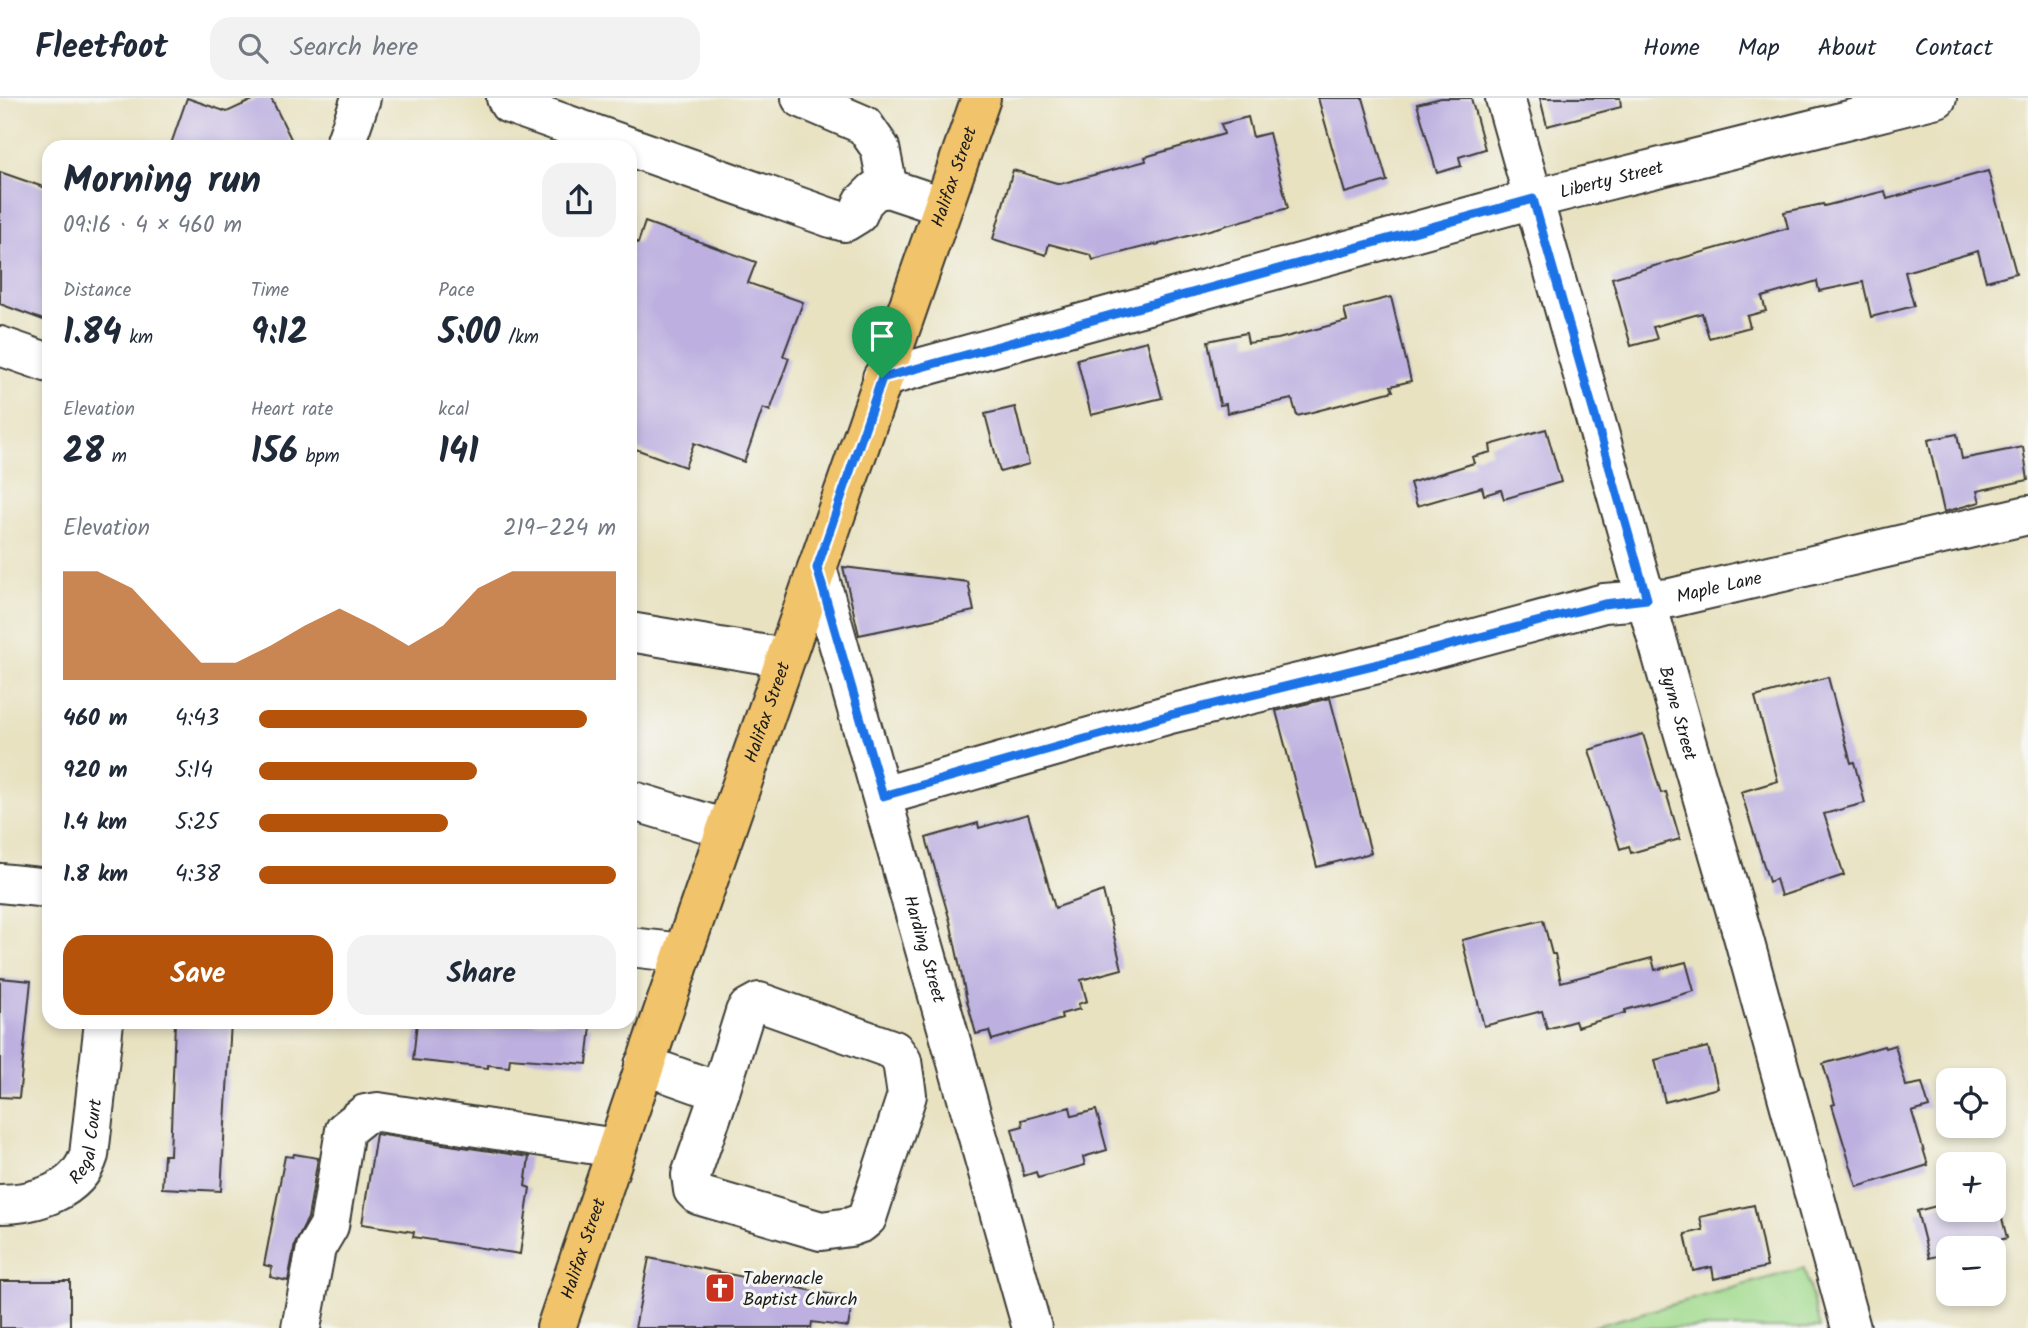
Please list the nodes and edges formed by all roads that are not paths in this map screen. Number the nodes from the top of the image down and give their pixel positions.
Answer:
1 (361, 98) edge
2 (506, 98) edge
3 (801, 98) edge
4 (981, 98) edge
5 (1505, 98) edge
6 (1937, 98) edge
7 (346, 140) edge
8 (612, 140) edge
9 (637, 149) edge
10 (888, 188) junction
11 (1533, 199) junction
12 (942, 205) junction
13 (0, 346) edge
14 (42, 361) edge
15 (882, 378) junction
16 (2028, 515) edge
17 (817, 568) junction
18 (1647, 599) junction
19 (637, 633) edge
20 (785, 658) junction
21 (883, 796) junction
22 (637, 802) edge
23 (726, 829) junction
24 (0, 883) edge
25 (42, 887) edge
26 (637, 948) edge
27 (683, 953) junction
28 (103, 1029) edge
29 (954, 1047) junction
30 (902, 1061) junction
31 (644, 1065) junction
32 (720, 1092) junction
33 (616, 1148) junction
34 (0, 1204) edge
35 (301, 1328) edge
36 (556, 1328) edge
37 (1032, 1328) edge
38 (1851, 1328) edge

1 - 7 street
2 - 8 street
3 - 10 street
4 - 12 main road, Halifax Street
5 - 11 street, Byrne Street
6 - 11 street, Liberty Street
9 - 10 street
10 - 12 street
11 - 15 street, Liberty Street
11 - 18 street, Byrne Street
12 - 15 main road, Halifax Street
13 - 14 street
15 - 17 main road, Halifax Street
16 - 18 street, Maple Lane
17 - 20 main road, Halifax Street
17 - 21 street, Harding Street
18 - 21 street, Maple Lane
18 - 38 street, Byrne Street
19 - 20 street
20 - 23 main road, Halifax Street
21 - 29 street, Harding Street
22 - 23 street
23 - 27 main road, Halifax Street
24 - 25 street
26 - 27 street
27 - 31 main road, Halifax Street
28 - 34 street, Regal Court
29 - 30 street
29 - 37 street, Harding Street
30 - 32 street
30 - 32 street
31 - 32 street
31 - 33 main road, Halifax Street
33 - 35 street
33 - 36 main road, Halifax Street

